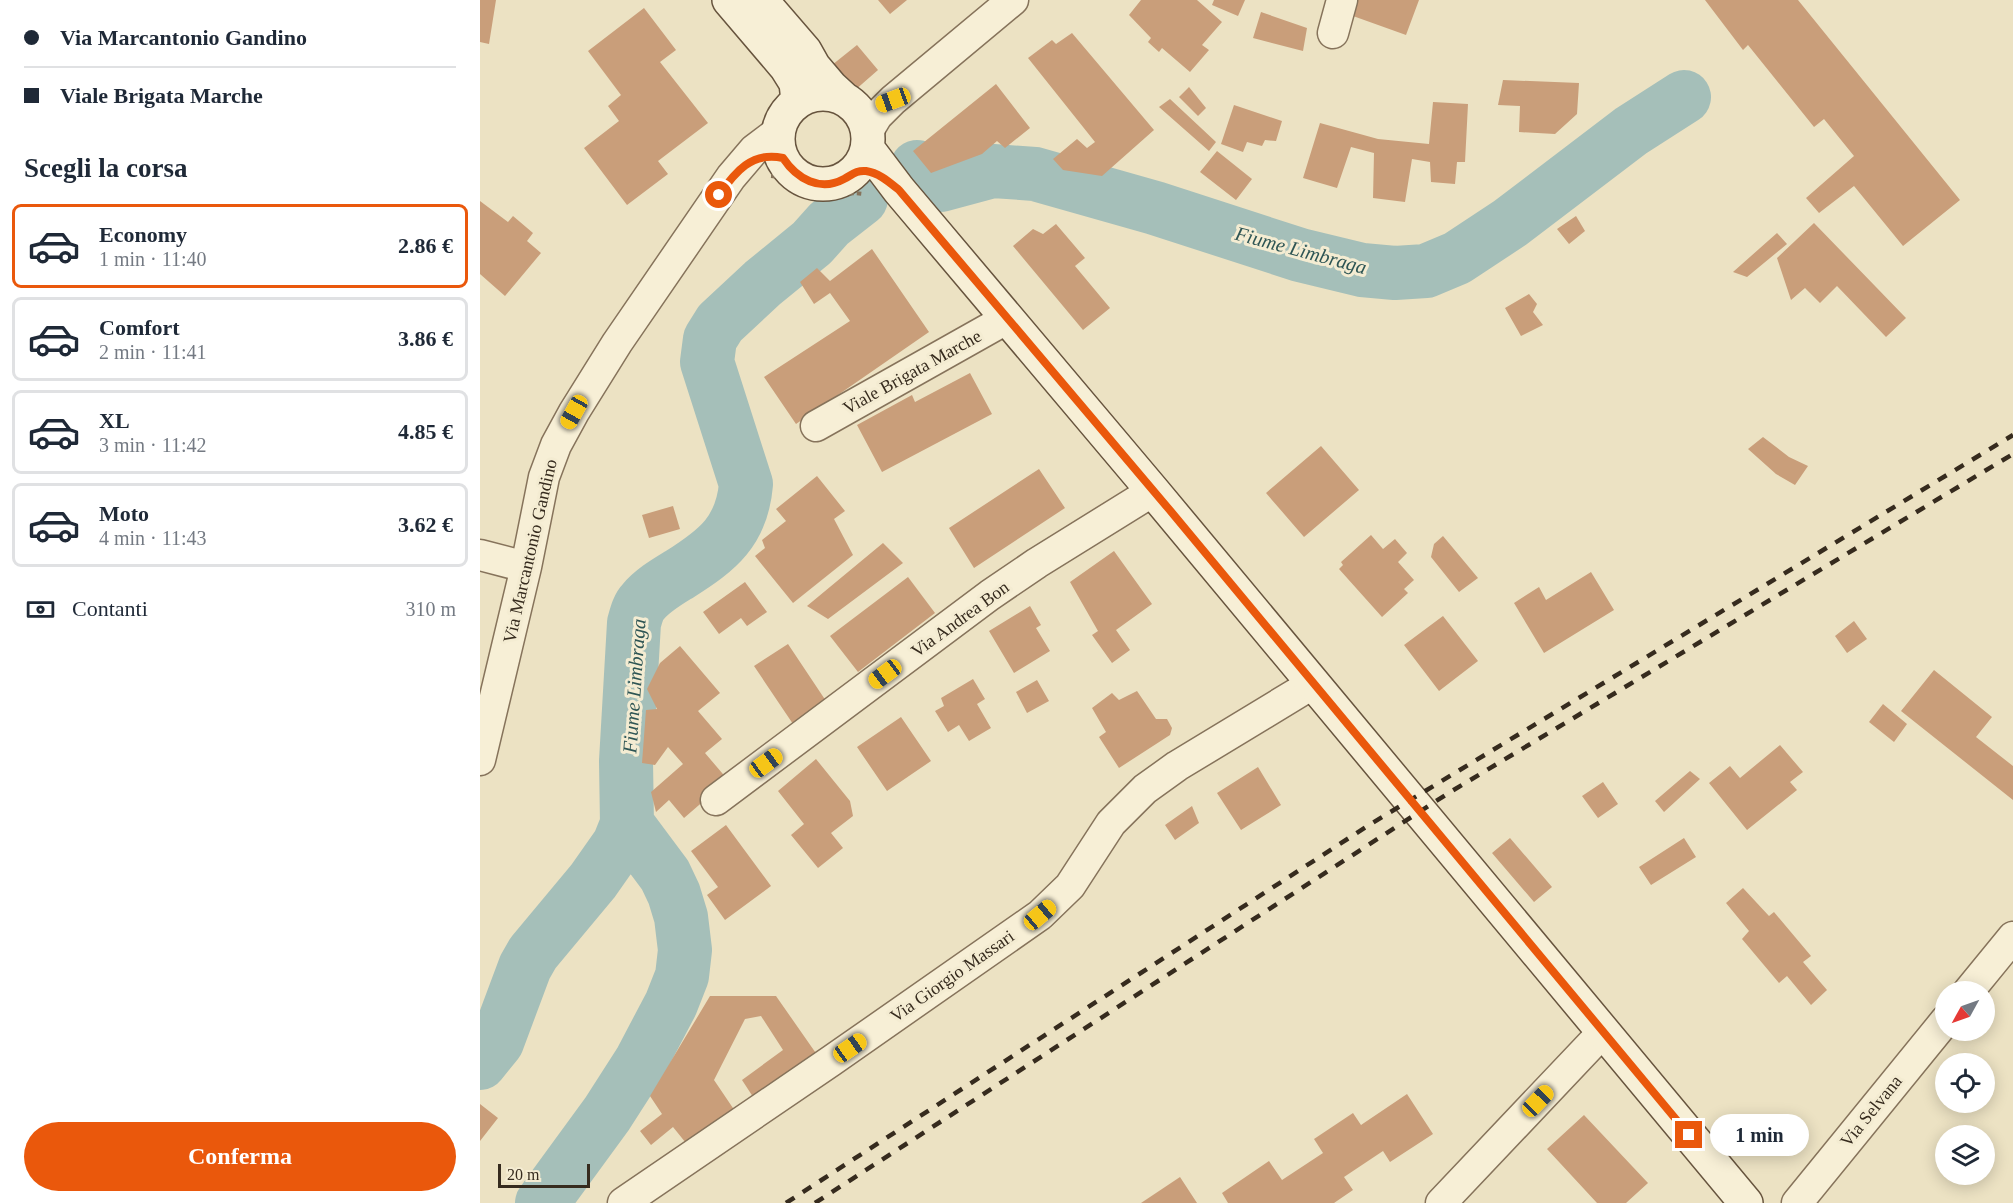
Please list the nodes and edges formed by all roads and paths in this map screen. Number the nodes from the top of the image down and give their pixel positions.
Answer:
1 (729, 0) edge
2 (760, 0) edge
3 (1013, 0) edge
4 (1342, 0) edge
5 (1333, 33) dead end
6 (798, 101) junction
7 (865, 149) junction
8 (776, 153) junction
9 (1008, 318) junction
10 (816, 426) dead end
11 (1153, 491) junction
12 (480, 555) edge
13 (526, 567) junction
14 (1314, 683) junction
15 (480, 760) edge
16 (716, 800) dead end
17 (2013, 937) edge
18 (1977, 981) edge
19 (1603, 1032) junction
20 (1935, 1034) edge
21 (623, 1203) edge
22 (1441, 1203) edge
23 (1746, 1203) edge
24 (1797, 1203) edge

1 - 6 street
2 - 7 street
3 - 7 street
4 - 5 street
6 - 7 street
6 - 8 street
7 - 8 street
7 - 8 path
7 - 9 street
8 - 13 street, Via Marcantonio Gandino
9 - 10 street, Viale Brigata Marche
9 - 11 street
11 - 14 street
11 - 16 street, Via Andrea Bon
12 - 13 street
13 - 15 street, Via Marcantonio Gandino
14 - 19 street
14 - 21 street, Via Giorgio Massari
17 - 18 street
19 - 22 street
19 - 23 street
20 - 24 street, Via Selvana

